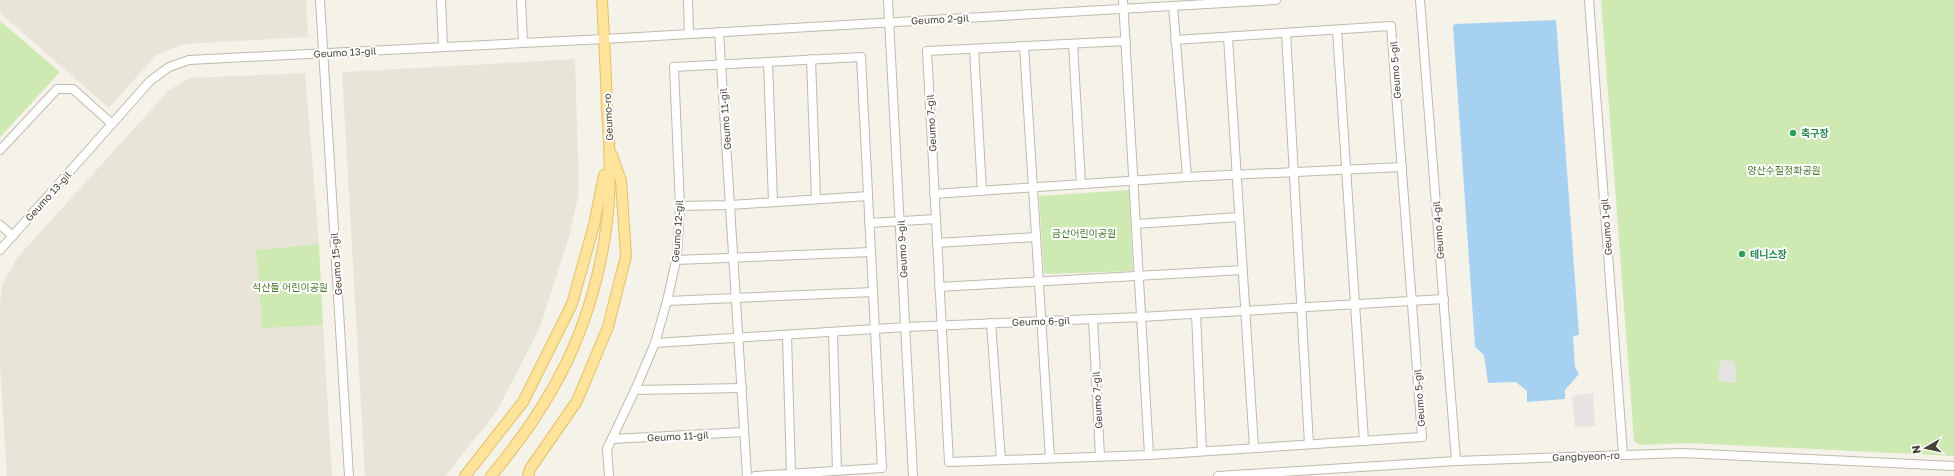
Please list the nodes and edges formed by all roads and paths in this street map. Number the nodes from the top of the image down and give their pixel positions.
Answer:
1 (320, 0) edge
2 (441, 0) edge
3 (521, 0) edge
4 (602, 0) edge
5 (688, 0) edge
6 (888, 0) edge
7 (1123, 0) edge
8 (1276, 0) edge
9 (1420, 0) edge
10 (1589, 0) edge
11 (1173, 6) junction
12 (1124, 9) junction
13 (890, 22) junction
14 (1337, 30) junction
15 (719, 32) junction
16 (1286, 33) junction
17 (689, 34) junction
18 (1228, 37) junction
19 (604, 39) junction
20 (1175, 40) junction
21 (1126, 41) junction
22 (523, 42) junction
23 (1073, 44) junction
24 (1024, 46) junction
25 (443, 47) junction
26 (974, 49) junction
27 (323, 53) junction
28 (811, 59) junction
29 (768, 62) junction
30 (721, 64) junction
31 (112, 124) junction
32 (0, 150) edge
33 (610, 150) junction
34 (1402, 167) junction
35 (1346, 170) junction
36 (1294, 172) junction
37 (1237, 175) junction
38 (1187, 177) junction
39 (1133, 182) junction
40 (1081, 184) junction
41 (1033, 187) junction
42 (982, 191) junction
43 (934, 194) junction
44 (868, 196) junction
45 (816, 199) junction
46 (773, 202) junction
47 (730, 205) junction
48 (680, 206) junction
49 (1239, 217) junction
50 (936, 219) junction
51 (900, 221) junction
52 (869, 223) junction
53 (1136, 224) junction
54 (0, 225) edge
55 (13, 236) junction
56 (1036, 237) junction
57 (937, 243) junction
58 (0, 250) edge
59 (871, 252) junction
60 (734, 257) junction
61 (676, 260) junction
62 (1243, 270) junction
63 (1139, 275) junction
64 (1039, 281) junction
65 (940, 287) junction
66 (873, 292) junction
67 (736, 298) junction
68 (1444, 299) junction
69 (1412, 301) junction
70 (667, 302) junction
71 (1355, 304) junction
72 (1302, 307) junction
73 (1245, 311) junction
74 (1196, 314) junction
75 (1141, 317) junction
76 (1092, 319) junction
77 (1041, 321) junction
78 (991, 323) junction
79 (942, 325) junction
80 (906, 327) junction
81 (875, 329) junction
82 (833, 332) junction
83 (787, 335) junction
84 (738, 338) junction
85 (655, 343) junction
86 (742, 388) junction
87 (636, 390) junction
88 (744, 432) junction
89 (612, 439) junction
90 (1364, 441) junction
91 (1309, 444) junction
92 (1254, 448) junction
93 (1202, 451) junction
94 (1623, 454) junction
95 (1149, 455) junction
96 (1100, 456) junction
97 (1050, 458) junction
98 (1001, 460) junction
99 (1456, 461) junction
100 (1951, 466) edge
101 (837, 471) junction
102 (791, 474) junction
103 (349, 476) edge
104 (465, 476) edge
105 (491, 476) edge
106 (528, 476) edge
107 (609, 476) edge
108 (747, 476) edge
109 (756, 476) edge
110 (913, 476) edge
111 (1218, 476) edge

1 - 27 street, Geumo 15-gil
2 - 25 street
3 - 22 street
4 - 19 main road, Geumo-ro
5 - 17 street
6 - 13 street, Geumo 9-gil
7 - 12 street
8 - 11 street, Geumo 2-gil
9 - 68 street, Geumo 4-gil
10 - 94 street, Geumo 1-gil
11 - 12 street, Geumo 2-gil
11 - 20 street
12 - 13 street, Geumo 2-gil
12 - 21 street
13 - 15 street, Geumo 2-gil
13 - 51 street, Geumo 9-gil
14 - 16 street, Geumo 5-gil
14 - 34 street, Geumo 5-gil
14 - 35 street
15 - 17 street, Geumo 2-gil
15 - 30 street, Geumo 11-gil
16 - 18 street, Geumo 5-gil
16 - 36 street
17 - 19 street, Geumo 2-gil
18 - 20 street, Geumo 5-gil
18 - 37 street
19 - 22 street, Geumo 13-gil
19 - 33 main road, Geumo-ro
20 - 38 street
21 - 23 street, Geumo 7-gil
21 - 39 street
22 - 25 street, Geumo 13-gil
23 - 24 street, Geumo 7-gil
23 - 40 street
24 - 26 street, Geumo 7-gil
24 - 41 street
25 - 27 street, Geumo 13-gil
26 - 42 street
26 - 43 street, Geumo 7-gil
27 - 31 street, Geumo 13-gil
27 - 103 street, Geumo 15-gil
28 - 29 street, Geumo 12-gil
28 - 44 street, Geumo 12-gil
28 - 45 street
29 - 30 street, Geumo 12-gil
29 - 46 street
30 - 47 street, Geumo 11-gil
30 - 48 street, Geumo 12-gil
31 - 32 street
31 - 55 street, Geumo 13-gil
33 - 104 main road
33 - 105 main road, Geumo-ro
33 - 106 main road
34 - 35 street
34 - 69 street, Geumo 5-gil
35 - 36 street
35 - 71 street
36 - 37 street
36 - 72 street
37 - 38 street
37 - 49 street
38 - 39 street
39 - 40 street
39 - 53 street
40 - 41 street
41 - 42 street
41 - 56 street
42 - 43 street
43 - 50 street, Geumo 7-gil
44 - 45 street
44 - 52 street, Geumo 12-gil
45 - 46 street
46 - 47 street
47 - 48 street
47 - 60 street, Geumo 11-gil
48 - 61 street, Geumo 12-gil
49 - 53 street
49 - 62 street
50 - 51 street
50 - 57 street, Geumo 7-gil
51 - 52 street
51 - 80 street, Geumo 9-gil
52 - 59 street, Geumo 12-gil
53 - 63 street
54 - 55 street
55 - 58 street, Geumo 13-gil
56 - 57 street
56 - 64 street
57 - 65 street, Geumo 7-gil
59 - 60 street
59 - 66 street, Geumo 12-gil
60 - 61 street
60 - 67 street, Geumo 11-gil
61 - 70 street, Geumo 12-gil
62 - 63 street
62 - 73 street
63 - 64 street
63 - 75 street
64 - 65 street
64 - 77 street
65 - 79 street, Geumo 7-gil
66 - 67 street
66 - 81 street, Geumo 12-gil
67 - 70 street
67 - 84 street, Geumo 11-gil
68 - 69 street
68 - 99 street, Geumo 4-gil
69 - 71 street
69 - 90 street, Geumo 5-gil
70 - 85 street, Geumo 12-gil
71 - 72 street
71 - 90 street
72 - 73 street
72 - 91 street
73 - 74 street
73 - 92 street
74 - 75 street
74 - 93 street
75 - 76 street, Geumo 6-gil
75 - 95 street
76 - 77 street, Geumo 6-gil
76 - 96 street, Geumo 7-gil
77 - 78 street, Geumo 6-gil
77 - 97 street
78 - 79 street, Geumo 6-gil
78 - 98 street
79 - 80 street, Geumo 6-gil
79 - 98 street, Geumo 7-gil
80 - 81 street, Geumo 6-gil
80 - 110 street, Geumo 9-gil
81 - 82 street
81 - 101 street, Geumo 12-gil
82 - 83 street
82 - 101 street
83 - 84 street
83 - 102 street
84 - 85 street
84 - 86 street, Geumo 11-gil
85 - 87 street, Geumo 12-gil
86 - 87 street
86 - 88 street, Geumo 11-gil
87 - 89 street, Geumo 12-gil
88 - 89 street, Geumo 11-gil
88 - 108 street, Geumo 11-gil
89 - 107 street, Geumo 12-gil
90 - 91 street, Geumo 5-gil
91 - 92 street, Geumo 5-gil
92 - 93 street, Geumo 5-gil
93 - 95 street, Geumo 5-gil
94 - 99 street, Gangbyeon-ro
94 - 100 street, Gangbyeon-ro
95 - 96 street, Geumo 7-gil
96 - 97 street, Geumo 7-gil
97 - 98 street, Geumo 7-gil
99 - 111 street, Gangbyeon-ro
101 - 102 street, Geumo 12-gil
102 - 109 street, Geumo 12-gil

